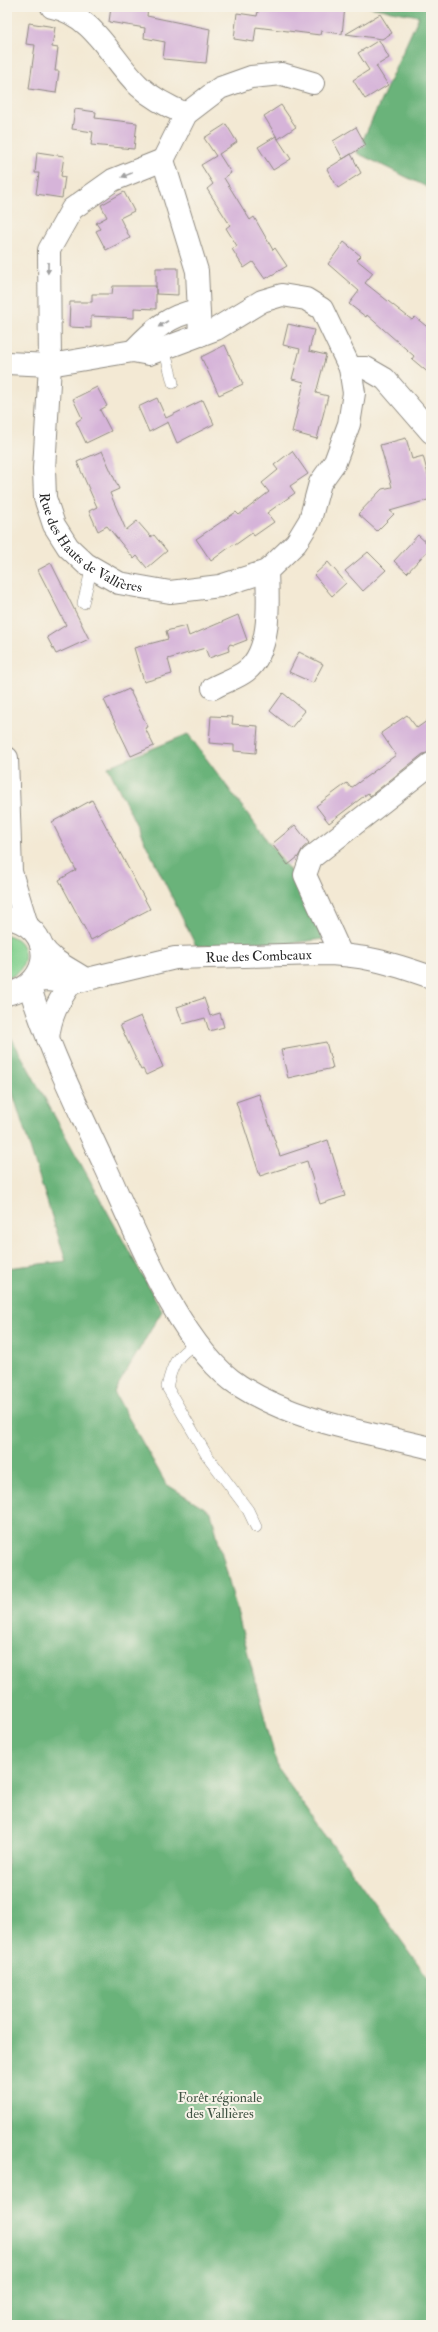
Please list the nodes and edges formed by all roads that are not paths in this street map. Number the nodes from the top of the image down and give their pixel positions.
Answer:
1 (52, 7) edge
2 (313, 83) dead end
3 (186, 114) junction
4 (163, 160) junction
5 (198, 310) junction
6 (200, 335) junction
7 (164, 348) junction
8 (132, 351) junction
9 (7, 363) edge
10 (50, 366) junction
11 (350, 368) junction
12 (173, 383) dead end
13 (431, 432) edge
14 (92, 567) junction
15 (267, 571) junction
16 (84, 602) dead end
17 (213, 688) dead end
18 (7, 758) edge
19 (431, 764) edge
20 (9, 878) edge
21 (7, 918) edge
22 (28, 925) junction
23 (41, 945) junction
24 (341, 954) junction
25 (431, 977) edge
26 (78, 981) junction
27 (31, 983) junction
28 (7, 994) edge
29 (48, 1042) junction
30 (197, 1343) junction
31 (431, 1448) edge
32 (256, 1526) dead end

1 - 3 street
2 - 3 street
3 - 4 street
4 - 5 street
4 -> 10 street, Rue des Hauts de Vallières
5 - 6 street
5 -> 8 street
6 - 7 street
6 - 11 street
7 - 8 street
7 - 12 lane
8 - 10 street
9 - 10 street
10 - 14 street, Rue des Hauts de Vallières
11 - 13 street
11 - 15 street
14 - 15 street, Rue des Hauts de Vallières
14 - 16 lane
15 - 17 street
18 - 20 street
19 - 24 street
20 - 22 street
21 - 22 street
22 - 23 street
23 - 26 street
23 - 27 street
24 - 25 street, Rue des Combeaux
24 - 26 street, Rue des Combeaux
26 - 27 street, Rue des Combeaux
26 - 29 street
27 - 28 street
27 - 29 street
28 - 29 street
29 - 30 street
30 - 31 street
30 - 32 lane

